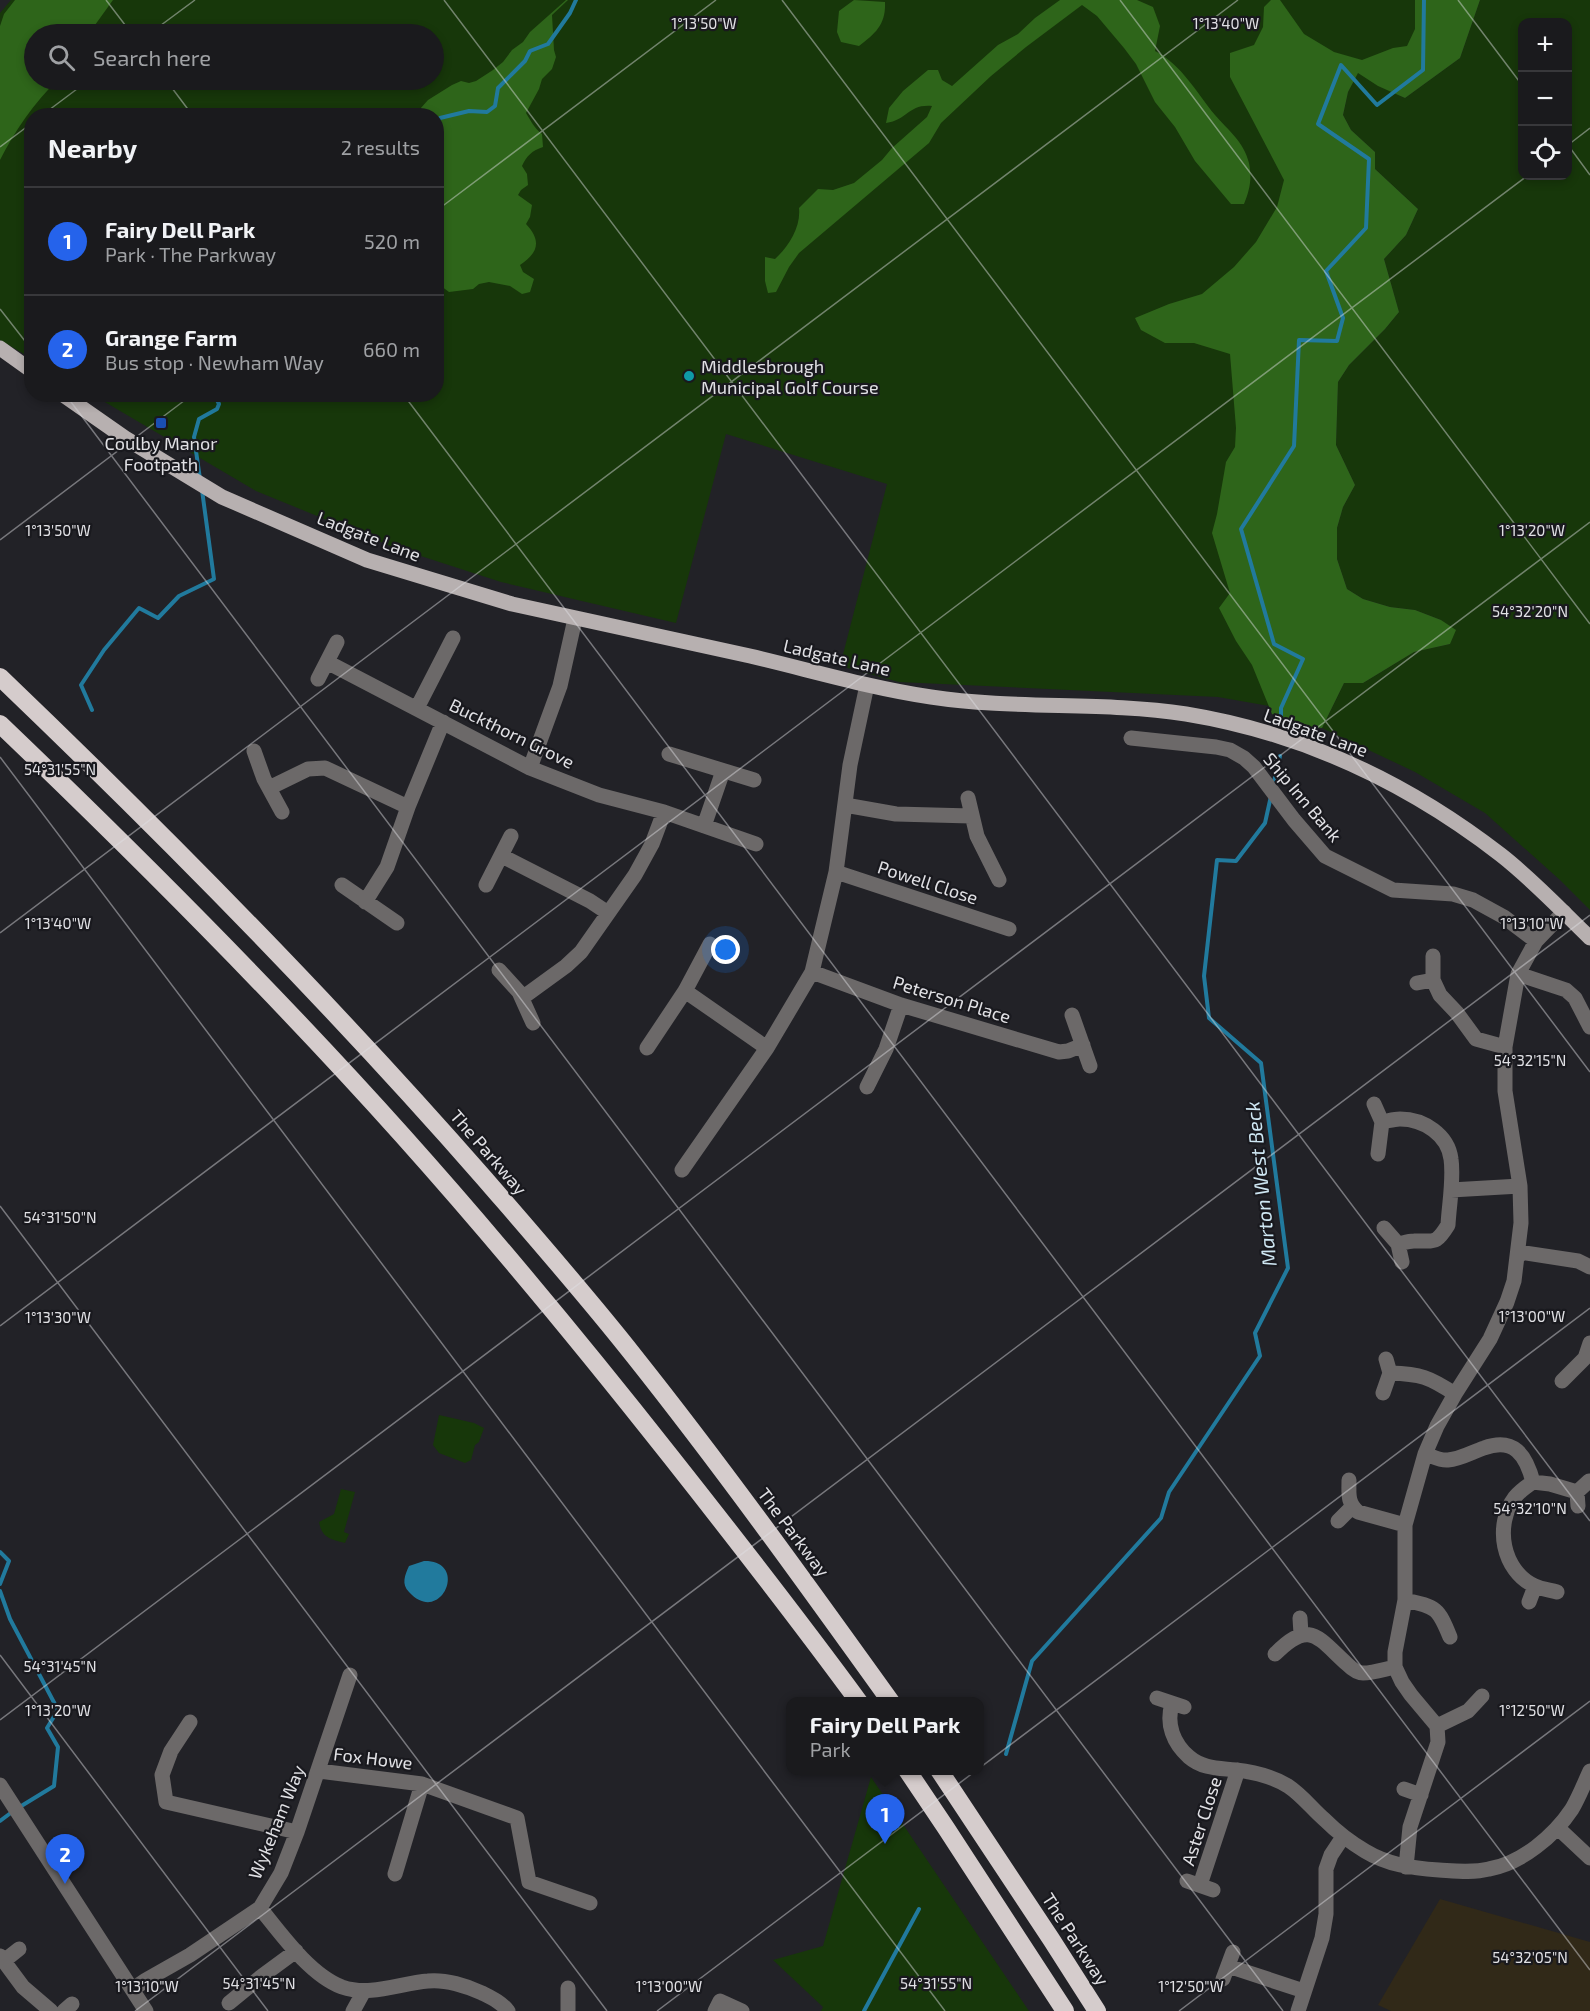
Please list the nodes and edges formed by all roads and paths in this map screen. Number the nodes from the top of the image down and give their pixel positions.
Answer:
1 (0, 348) edge
2 (24, 365) edge
3 (73, 402) edge
4 (575, 619) junction
5 (453, 638) dead end
6 (337, 642) dead end
7 (0, 662) edge
8 (327, 662) junction
9 (0, 677) edge
10 (318, 679) dead end
11 (867, 685) junction
12 (417, 708) junction
13 (44, 719) junction
14 (443, 722) junction
15 (0, 724) edge
16 (1131, 738) dead end
17 (254, 752) dead end
18 (669, 754) dead end
19 (530, 768) junction
20 (723, 771) junction
21 (754, 780) dead end
22 (268, 788) junction
23 (968, 798) dead end
24 (844, 805) junction
25 (408, 807) junction
26 (282, 812) dead end
27 (664, 812) junction
28 (971, 816) junction
29 (704, 826) junction
30 (511, 836) dead end
31 (756, 844) dead end
32 (502, 856) junction
33 (836, 872) junction
34 (999, 880) dead end
35 (342, 885) dead end
36 (486, 885) dead end
37 (365, 902) junction
38 (1564, 912) junction
39 (608, 913) junction
40 (397, 923) dead end
41 (1009, 929) dead end
42 (1590, 938) edge
43 (1536, 941) junction
44 (710, 944) dead end
45 (1433, 956) dead end
46 (499, 970) dead end
47 (812, 972) junction
48 (1518, 974) junction
49 (1433, 980) junction
50 (1417, 983) dead end
51 (685, 991) junction
52 (522, 998) junction
53 (901, 1005) junction
54 (1072, 1016) dead end
55 (533, 1023) dead end
56 (1590, 1027) edge
57 (1083, 1045) junction
58 (1505, 1047) junction
59 (647, 1048) dead end
60 (767, 1048) junction
61 (1090, 1066) dead end
62 (867, 1087) dead end
63 (1374, 1104) dead end
64 (1382, 1122) junction
65 (1378, 1154) dead end
66 (682, 1170) dead end
67 (1520, 1186) junction
68 (1450, 1190) junction
69 (1384, 1228) dead end
70 (1398, 1244) junction
71 (1519, 1252) junction
72 (1402, 1262) dead end
73 (1590, 1267) edge
74 (1588, 1354) edge
75 (1562, 1381) dead end
76 (1383, 1393) dead end
77 (1455, 1394) junction
78 (1425, 1454) junction
79 (1348, 1480) dead end
80 (1589, 1481) edge
81 (1533, 1482) junction
82 (1352, 1507) junction
83 (1338, 1521) dead end
84 (1405, 1525) junction
85 (1535, 1586) junction
86 (1557, 1592) dead end
87 (1405, 1600) junction
88 (1529, 1602) dead end
89 (1300, 1618) dead end
90 (1301, 1634) junction
91 (1450, 1637) dead end
92 (1275, 1654) dead end
93 (1395, 1667) junction
94 (350, 1675) dead end
95 (1482, 1696) dead end
96 (856, 1697) edge
97 (888, 1697) edge
98 (1156, 1698) dead end
99 (190, 1722) dead end
100 (1437, 1726) junction
101 (1238, 1770) junction
102 (319, 1771) junction
103 (1590, 1772) edge
104 (910, 1775) edge
105 (942, 1775) edge
106 (422, 1784) junction
107 (2, 1789) edge
108 (1404, 1789) dead end
109 (1421, 1795) junction
110 (1558, 1828) junction
111 (297, 1832) junction
112 (1343, 1837) junction
113 (1590, 1858) edge
114 (1406, 1867) junction
115 (395, 1874) dead end
116 (1200, 1886) dead end
117 (590, 1903) dead end
118 (260, 1908) junction
119 (19, 1948) dead end
120 (296, 1951) junction
121 (2, 1958) edge
122 (1228, 1965) dead end
123 (568, 1988) dead end
124 (133, 1989) junction
125 (364, 1991) junction
126 (1304, 1991) junction
127 (229, 2003) dead end
128 (51, 2011) edge
129 (146, 2011) edge
130 (352, 2011) edge
131 (508, 2011) edge
132 (568, 2011) edge
133 (715, 2011) edge
134 (742, 2011) edge
135 (1065, 2011) edge
136 (1097, 2011) edge
137 (1298, 2011) edge

1 - 2 main road
3 - 4 main road, Ladgate Lane
4 - 11 main road, Ladgate Lane
4 - 19 street
5 - 12 street
6 - 8 street
7 - 13 highway
8 - 10 street
8 - 12 street, Buckthorn Grove
9 - 13 highway, The Parkway
11 - 24 street
11 - 38 main road, Ladgate Lane
12 - 14 street, Buckthorn Grove
13 - 97 highway, The Parkway
14 - 19 street, Buckthorn Grove
14 - 25 street
15 - 96 highway
16 - 43 street, Ship Inn Bank
17 - 22 street
18 - 20 street
19 - 27 street, Buckthorn Grove
20 - 21 street
20 - 29 street
22 - 25 street
22 - 26 street
23 - 28 street
24 - 28 street
24 - 33 street
25 - 37 street
27 - 29 street, Buckthorn Grove
27 - 39 street
28 - 34 street
29 - 31 street, Buckthorn Grove
30 - 32 street
32 - 36 street
32 - 39 street
33 - 41 street, Powell Close
33 - 47 street
35 - 37 street
37 - 40 street
38 - 42 main road, Ladgate Lane
38 - 43 street
39 - 52 street
43 - 48 street
44 - 51 street
45 - 49 street
46 - 52 street
47 - 53 street, Peterson Place
47 - 60 street
48 - 56 street
48 - 58 street
49 - 50 street
49 - 58 street
51 - 59 street
51 - 60 street
52 - 55 street
53 - 57 street, Peterson Place
53 - 62 street
54 - 57 street
57 - 61 street
58 - 67 street
60 - 66 street
63 - 64 street
64 - 65 street
64 - 68 street
67 - 68 street
67 - 71 street
68 - 70 street
69 - 70 street
70 - 72 street
71 - 73 street
71 - 77 street
74 - 75 street
76 - 77 street
77 - 78 street
78 - 81 street
78 - 84 street
79 - 82 street
80 - 81 street
81 - 85 street
82 - 83 street
82 - 84 street
84 - 87 street
85 - 86 street
85 - 88 street
87 - 91 street
87 - 93 street
89 - 90 street
90 - 92 street
90 - 93 street
93 - 100 street
94 - 102 street, Wykeham Way
95 - 100 street
98 - 101 street
99 - 111 street
100 - 109 street
101 - 112 street
101 - 116 street, Aster Close
102 - 106 street, Fox Howe
102 - 111 street, Wykeham Way
103 - 110 street
104 - 135 highway
105 - 136 highway, The Parkway
106 - 115 street, Fox Howe
106 - 117 street, Fox Howe
107 - 124 street
108 - 109 street
109 - 114 street
110 - 113 street
110 - 114 street
111 - 118 street, Wykeham Way
112 - 114 street
112 - 126 street
118 - 120 street
118 - 124 street, Wykeham Way
119 - 121 street
120 - 125 street
120 - 127 street
121 - 128 street
122 - 126 street
123 - 132 street
124 - 129 street
125 - 130 street
125 - 131 street
126 - 137 street
133 - 134 street

